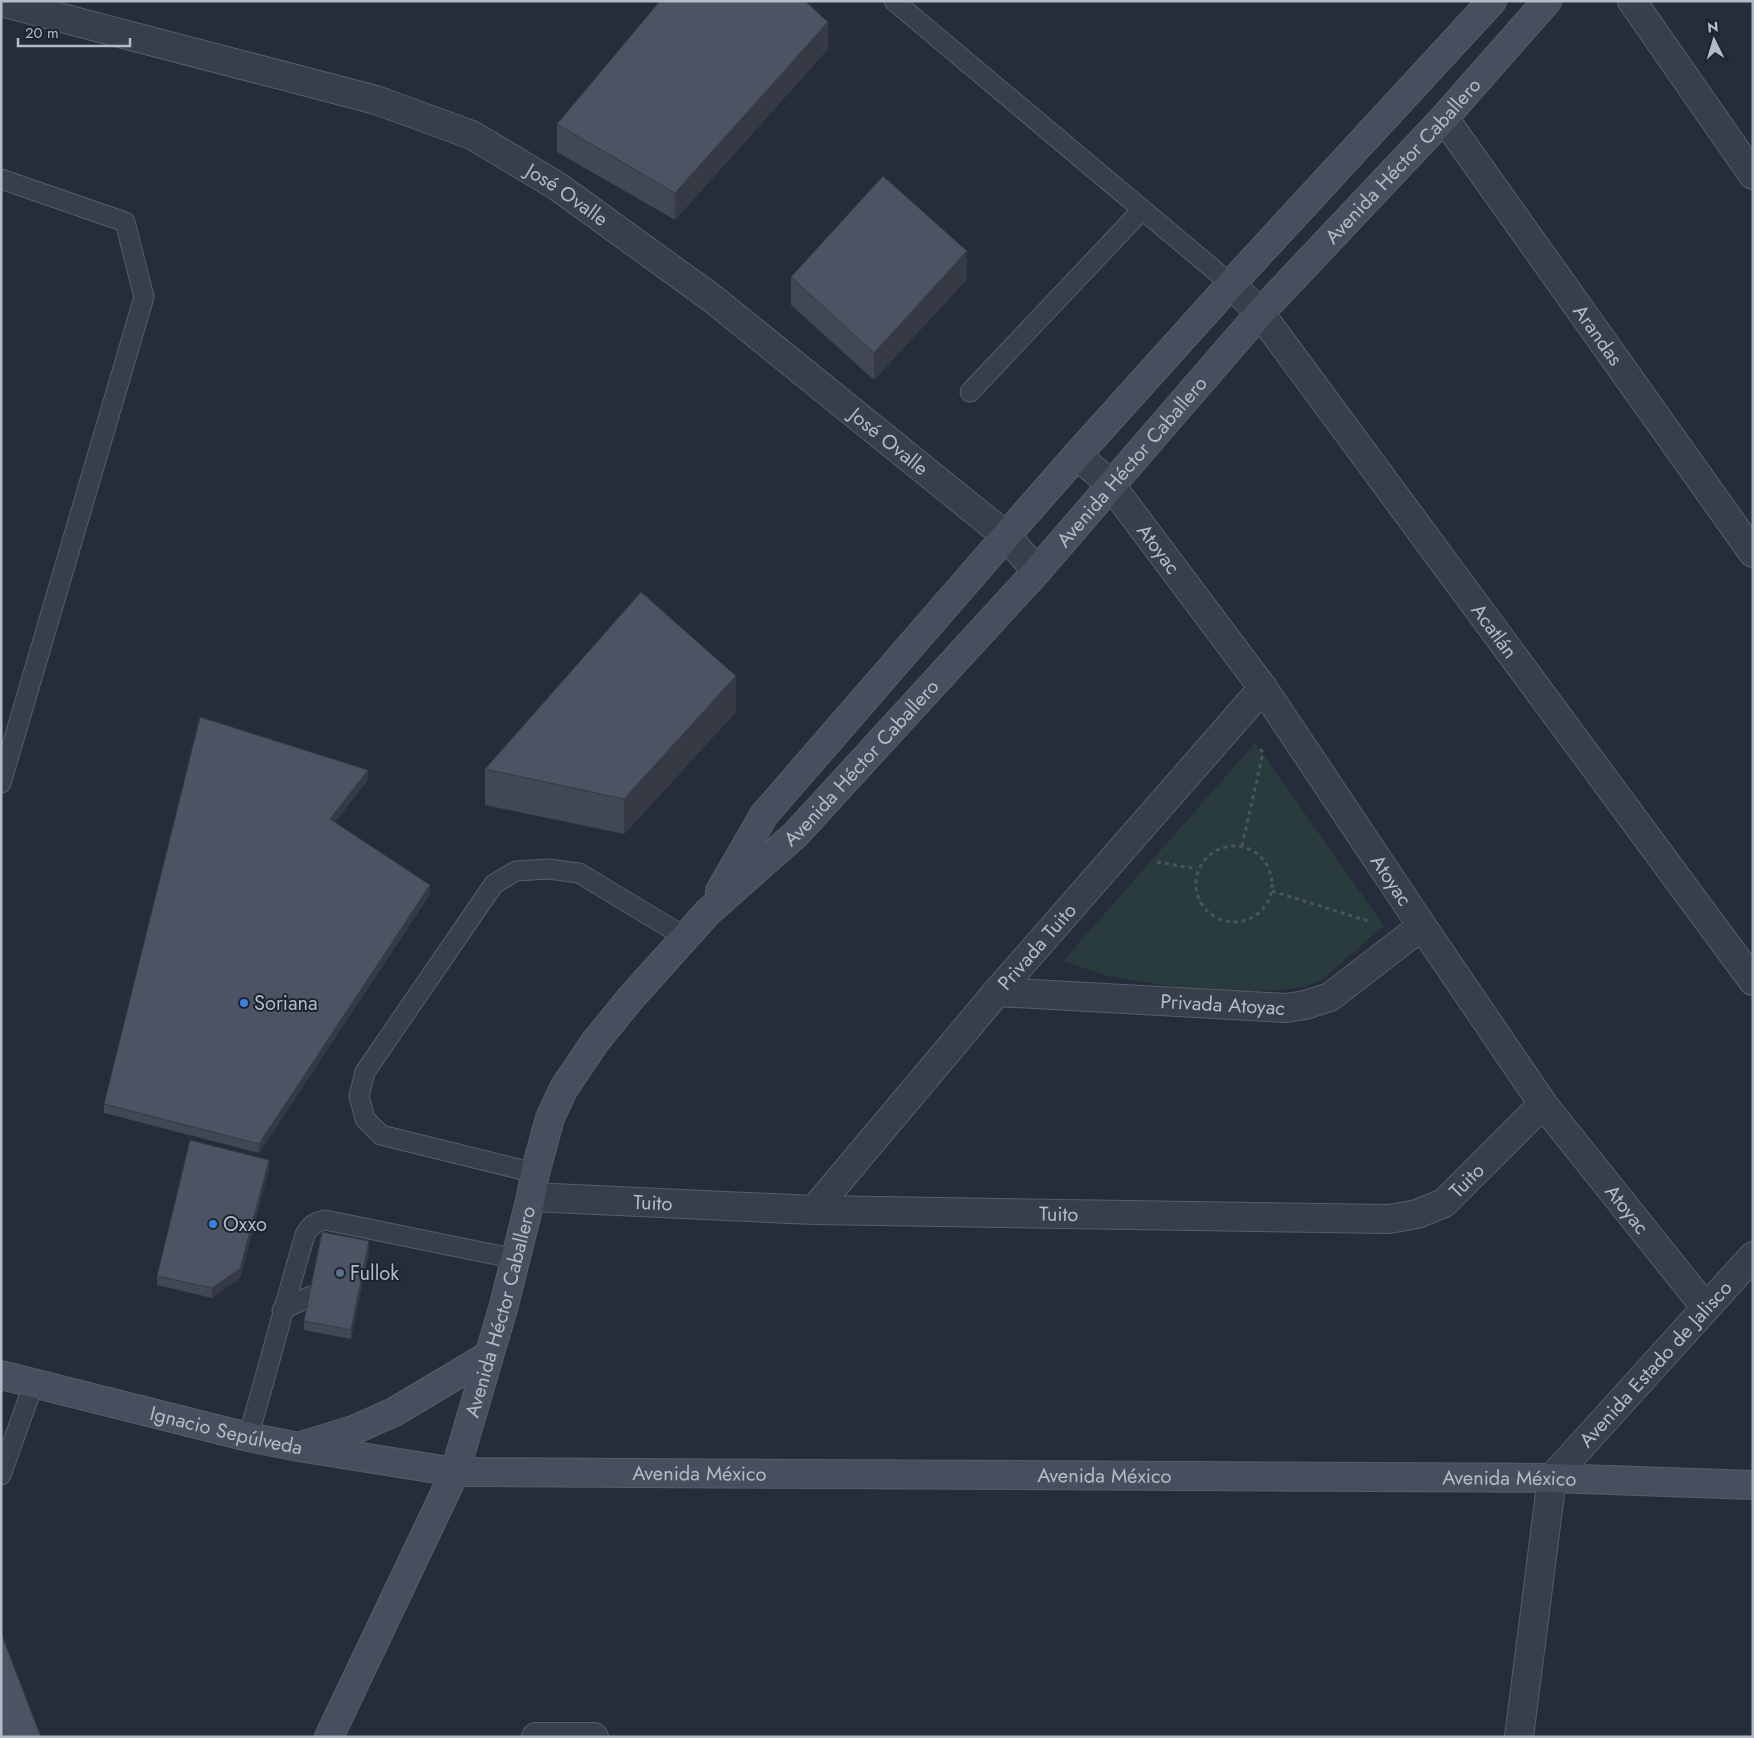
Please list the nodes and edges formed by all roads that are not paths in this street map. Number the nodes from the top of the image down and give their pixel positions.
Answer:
1 (894, 1) edge
2 (1492, 1) edge
3 (1546, 1) edge
4 (1632, 1) edge
5 (1, 2) edge
6 (1444, 118) junction
7 (1753, 175) edge
8 (1, 179) edge
9 (1142, 210) junction
10 (1231, 284) junction
11 (1260, 313) junction
12 (970, 392) dead end
13 (1077, 454) junction
14 (1110, 484) junction
15 (1006, 536) junction
16 (1753, 553) edge
17 (1036, 571) junction
18 (1263, 688) junction
19 (1, 783) edge
20 (708, 912) junction
21 (1422, 926) junction
22 (686, 937) junction
23 (1753, 981) edge
24 (997, 992) junction
25 (1543, 1104) junction
26 (533, 1185) junction
27 (814, 1210) junction
28 (1753, 1256) edge
29 (516, 1259) junction
30 (311, 1296) edge
31 (1706, 1308) junction
32 (282, 1310) junction
33 (488, 1356) junction
34 (1, 1375) edge
35 (34, 1384) junction
36 (248, 1437) junction
37 (299, 1447) junction
38 (455, 1472) junction
39 (1, 1475) edge
40 (1552, 1478) junction
41 (1753, 1485) edge
42 (329, 1737) edge
43 (536, 1737) edge
44 (567, 1737) edge
45 (594, 1737) edge
46 (1519, 1737) edge

1 - 9 lane
2 - 10 main road, Avenida Héctor Caballero
3 - 6 main road, Avenida Héctor Caballero
4 - 7 street
5 - 15 street, José Ovalle
6 - 11 main road, Avenida Héctor Caballero
6 - 16 street, Arandas
8 - 19 lane
9 - 10 lane
9 - 12 lane
10 - 11 street, Acatlán
10 - 13 main road, Avenida Héctor Caballero
11 - 14 main road, Avenida Héctor Caballero
11 - 23 street, Acatlán
13 - 14 street, Atoyac
13 - 15 main road, Avenida Héctor Caballero
14 - 17 main road, Avenida Héctor Caballero
14 - 18 street, Atoyac
15 - 17 street, José Ovalle
15 - 20 main road, Avenida Héctor Caballero
17 - 20 main road, Avenida Héctor Caballero
18 - 21 street, Atoyac
18 - 24 street, Privada Tuito
20 - 22 main road, Avenida Héctor Caballero
21 - 24 street, Privada Atoyac
21 - 25 street, Atoyac
22 - 26 main road, Avenida Héctor Caballero
22 - 26 lane
24 - 27 street, Privada Tuito
25 - 27 street, Tuito
25 - 31 street, Atoyac
26 - 27 street, Tuito
26 - 29 main road, Avenida Héctor Caballero
28 - 31 street, Avenida Estado de Jalisco
29 - 32 lane
29 - 33 main road, Avenida Héctor Caballero
30 - 32 lane
31 - 40 street, Avenida Estado de Jalisco
32 - 36 lane
33 - 37 main road
33 - 38 main road, Avenida Héctor Caballero
34 - 35 main road, Ignacio Sepúlveda
35 - 36 main road, Ignacio Sepúlveda
35 - 39 lane
36 - 37 main road, Ignacio Sepúlveda
37 - 38 main road, Ignacio Sepúlveda
38 - 40 main road, Avenida México
38 - 42 main road, Avenida Héctor Caballero
40 - 41 main road, Avenida México
40 - 46 street
43 - 44 street
44 - 45 street

